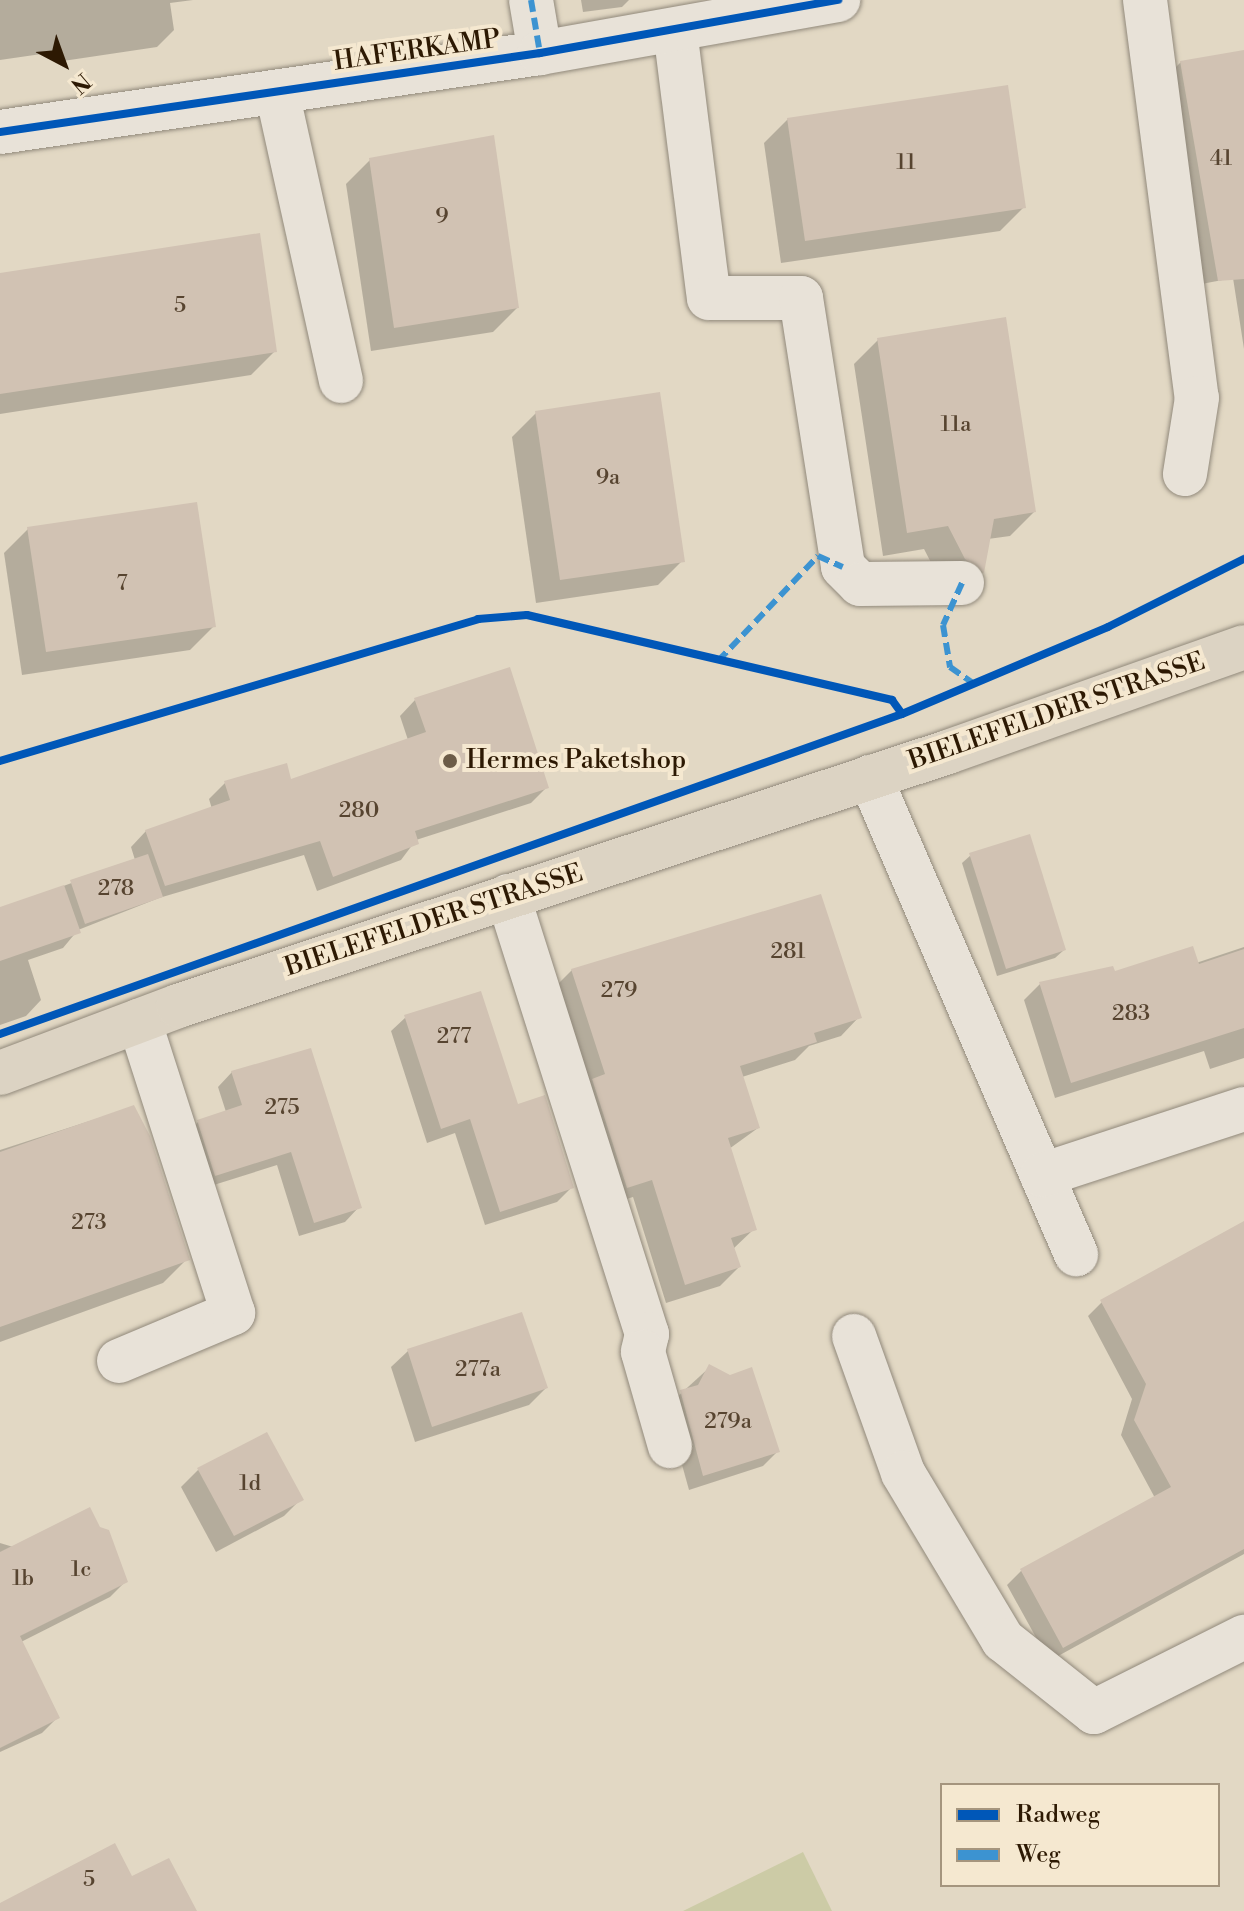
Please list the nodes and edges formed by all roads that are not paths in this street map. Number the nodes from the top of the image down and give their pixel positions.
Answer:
1 (531, 0) edge
2 (838, 0) edge
3 (1145, 0) edge
4 (675, 30) junction
5 (540, 53) junction
6 (277, 92) junction
7 (0, 132) edge
8 (341, 381) dead end
9 (1185, 474) dead end
10 (962, 583) dead end
11 (1244, 647) edge
12 (870, 777) junction
13 (508, 896) junction
14 (139, 1021) junction
15 (0, 1073) edge
16 (1244, 1109) edge
17 (1042, 1175) junction
18 (1076, 1254) dead end
19 (854, 1336) dead end
20 (119, 1361) dead end
21 (670, 1446) dead end
22 (1244, 1637) edge

1 - 5 street
2 - 4 street, HAFERKAMP
3 - 9 street
4 - 5 street, HAFERKAMP
4 - 10 street
5 - 6 street, HAFERKAMP
6 - 7 street, HAFERKAMP
6 - 8 street
11 - 12 main road, BIELEFELDER STRASSE
12 - 13 main road, BIELEFELDER STRASSE
12 - 17 street
13 - 14 main road, BIELEFELDER STRASSE
13 - 21 street
14 - 15 main road, BIELEFELDER STRASSE
14 - 20 street
16 - 17 street
17 - 18 street
19 - 22 street

